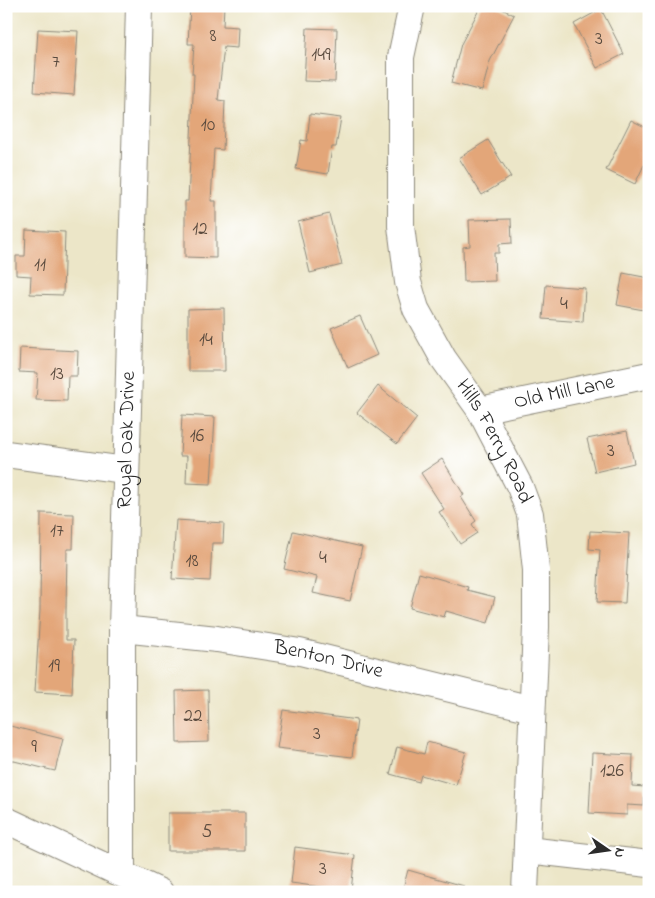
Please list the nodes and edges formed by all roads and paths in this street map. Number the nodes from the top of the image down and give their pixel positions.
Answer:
1 (139, 6) edge
2 (412, 6) edge
3 (649, 375) edge
4 (480, 410) junction
5 (6, 454) edge
6 (125, 470) junction
7 (122, 630) junction
8 (532, 709) junction
9 (6, 820) edge
10 (527, 850) junction
11 (649, 864) edge
12 (122, 874) junction
13 (160, 892) edge
14 (524, 892) edge

1 - 6 street, Royal Oak Drive
2 - 4 street, Hills Ferry Road
3 - 4 street, Old Mill Lane
4 - 8 street, Hills Ferry Road
5 - 6 street
6 - 7 street, Royal Oak Drive
7 - 8 street, Benton Drive
7 - 12 street, Royal Oak Drive
8 - 10 street, Hills Ferry Road
9 - 12 street
10 - 11 street
10 - 14 street, Hills Ferry Road
12 - 13 street

